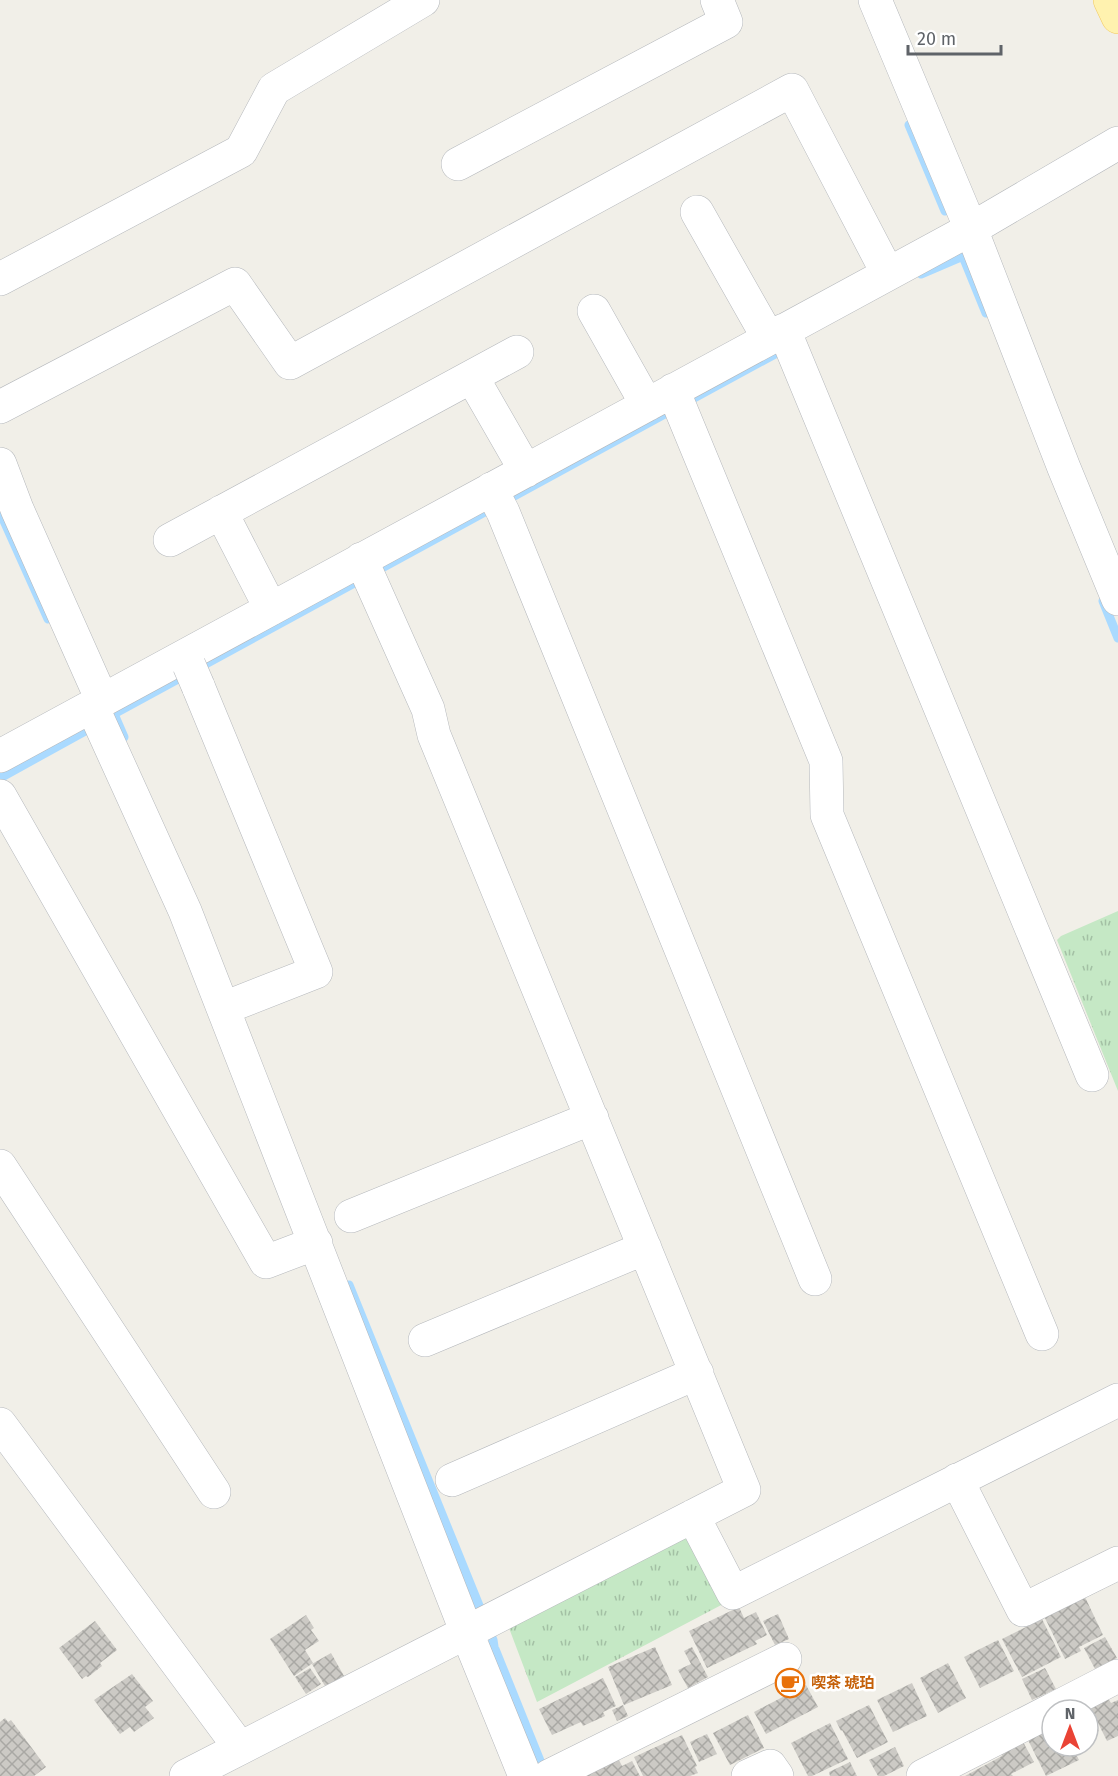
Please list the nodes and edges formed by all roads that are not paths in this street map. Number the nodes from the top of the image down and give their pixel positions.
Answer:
1 (423, 0) edge
2 (717, 0) edge
3 (875, 0) edge
4 (1110, 0) edge
5 (1118, 17) edge
6 (1118, 143) edge
7 (458, 164) dead end
8 (697, 212) dead end
9 (971, 229) junction
10 (888, 274) junction
11 (0, 279) edge
12 (594, 311) dead end
13 (784, 340) junction
14 (517, 352) dead end
15 (472, 377) junction
16 (670, 401) junction
17 (0, 407) edge
18 (0, 464) edge
19 (526, 471) junction
20 (497, 500) junction
21 (221, 512) junction
22 (170, 540) dead end
23 (367, 570) junction
24 (1118, 598) edge
25 (271, 609) junction
26 (191, 669) junction
27 (98, 713) junction
28 (0, 756) edge
29 (0, 796) edge
30 (231, 1005) junction
31 (1092, 1075) dead end
32 (592, 1118) junction
33 (0, 1166) edge
34 (351, 1216) dead end
35 (315, 1243) junction
36 (645, 1248) junction
37 (814, 1279) dead end
38 (1042, 1334) dead end
39 (425, 1340) dead end
40 (696, 1373) junction
41 (1118, 1400) edge
42 (0, 1425) edge
43 (452, 1480) dead end
44 (957, 1480) junction
45 (214, 1492) dead end
46 (693, 1516) junction
47 (1118, 1563) edge
48 (480, 1626) junction
49 (785, 1659) dead end
50 (1118, 1676) edge
51 (1075, 1698) edge
52 (1040, 1716) edge
53 (240, 1748) junction
54 (543, 1775) edge
55 (186, 1776) edge
56 (748, 1776) edge
57 (777, 1776) edge
58 (923, 1776) edge

1 - 11 street
2 - 7 street
3 - 9 street
4 - 5 main road
6 - 9 street
8 - 13 street
9 - 10 street
9 - 24 street
10 - 13 street
10 - 17 street
12 - 16 street
13 - 16 street
13 - 31 street
14 - 15 street
15 - 19 street
15 - 21 street
16 - 19 street
16 - 38 street
18 - 27 street
19 - 20 street
20 - 23 street
20 - 37 street
21 - 22 street
21 - 25 street
23 - 25 street
23 - 32 street
25 - 26 street
26 - 27 street
26 - 30 street
27 - 28 street
27 - 30 street
29 - 35 street
30 - 35 street
32 - 34 street
32 - 36 street
33 - 45 street
35 - 48 street
36 - 39 street
36 - 40 street
40 - 43 street
40 - 46 street
41 - 44 street
42 - 53 street
44 - 46 street
44 - 47 street
46 - 48 street
48 - 53 street
48 - 54 street
49 - 54 street
50 - 51 street
52 - 58 street
53 - 55 street
56 - 57 street

